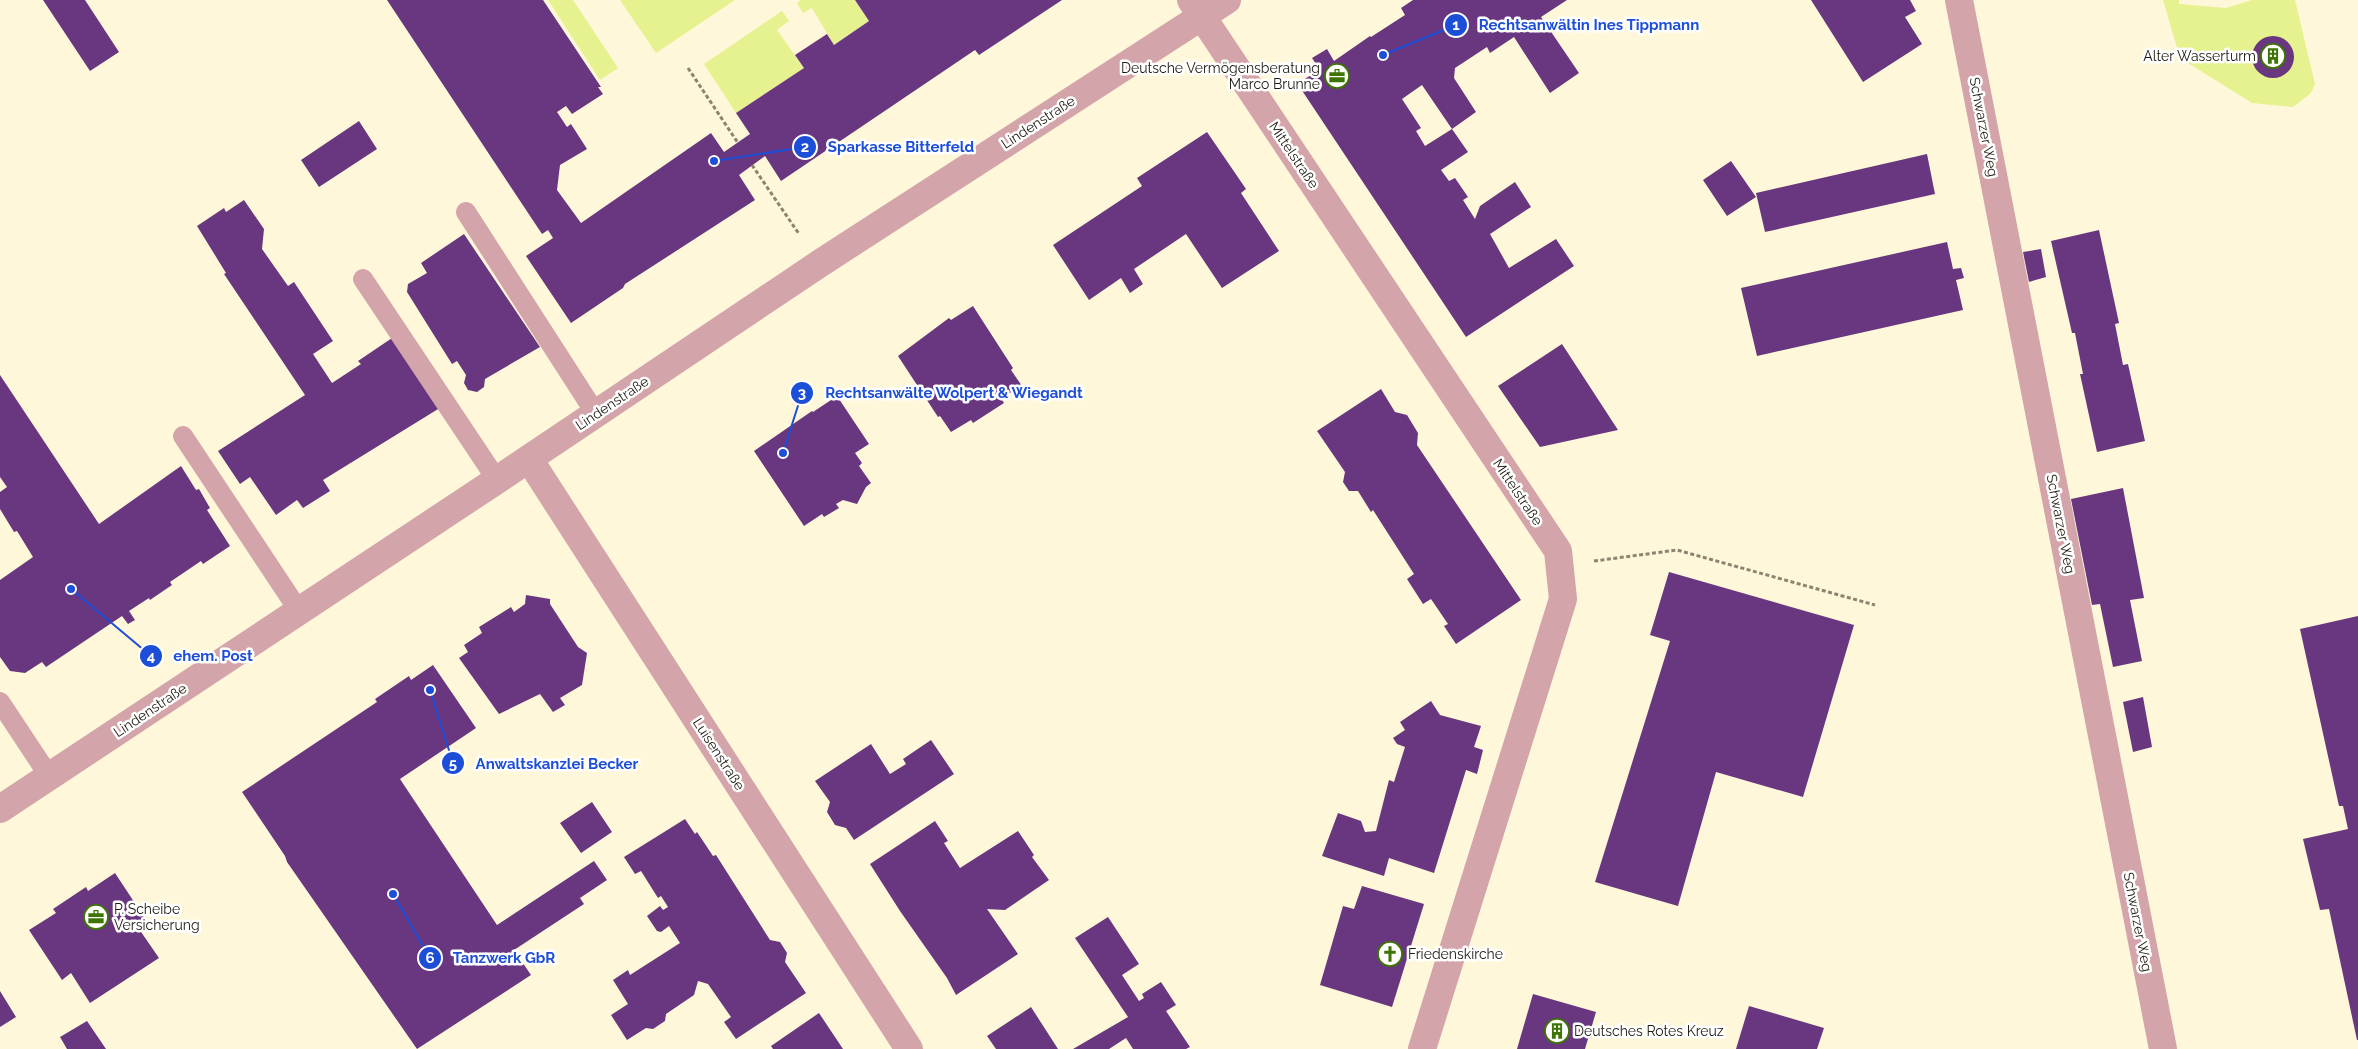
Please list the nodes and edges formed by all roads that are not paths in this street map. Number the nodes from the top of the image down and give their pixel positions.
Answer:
1 (1227, 0) edge
2 (1959, 0) edge
3 (1196, 8) edge
4 (466, 212) dead end
5 (363, 279) dead end
6 (596, 414) junction
7 (183, 436) dead end
8 (528, 458) junction
9 (497, 480) junction
10 (299, 611) junction
11 (0, 702) edge
12 (49, 776) junction
13 (0, 809) edge
14 (908, 1049) edge
15 (1422, 1049) edge
16 (2163, 1049) edge

1 - 3 street, Lindenstraße
2 - 16 street, Schwarzer Weg
3 - 6 street, Lindenstraße
3 - 15 street, Mittelstraße
4 - 6 lane
5 - 9 lane
6 - 8 street, Lindenstraße
7 - 10 lane
8 - 9 street, Lindenstraße
8 - 14 street, Luisenstraße
9 - 10 street, Lindenstraße
10 - 12 street, Lindenstraße
11 - 12 lane
12 - 13 street, Lindenstraße

